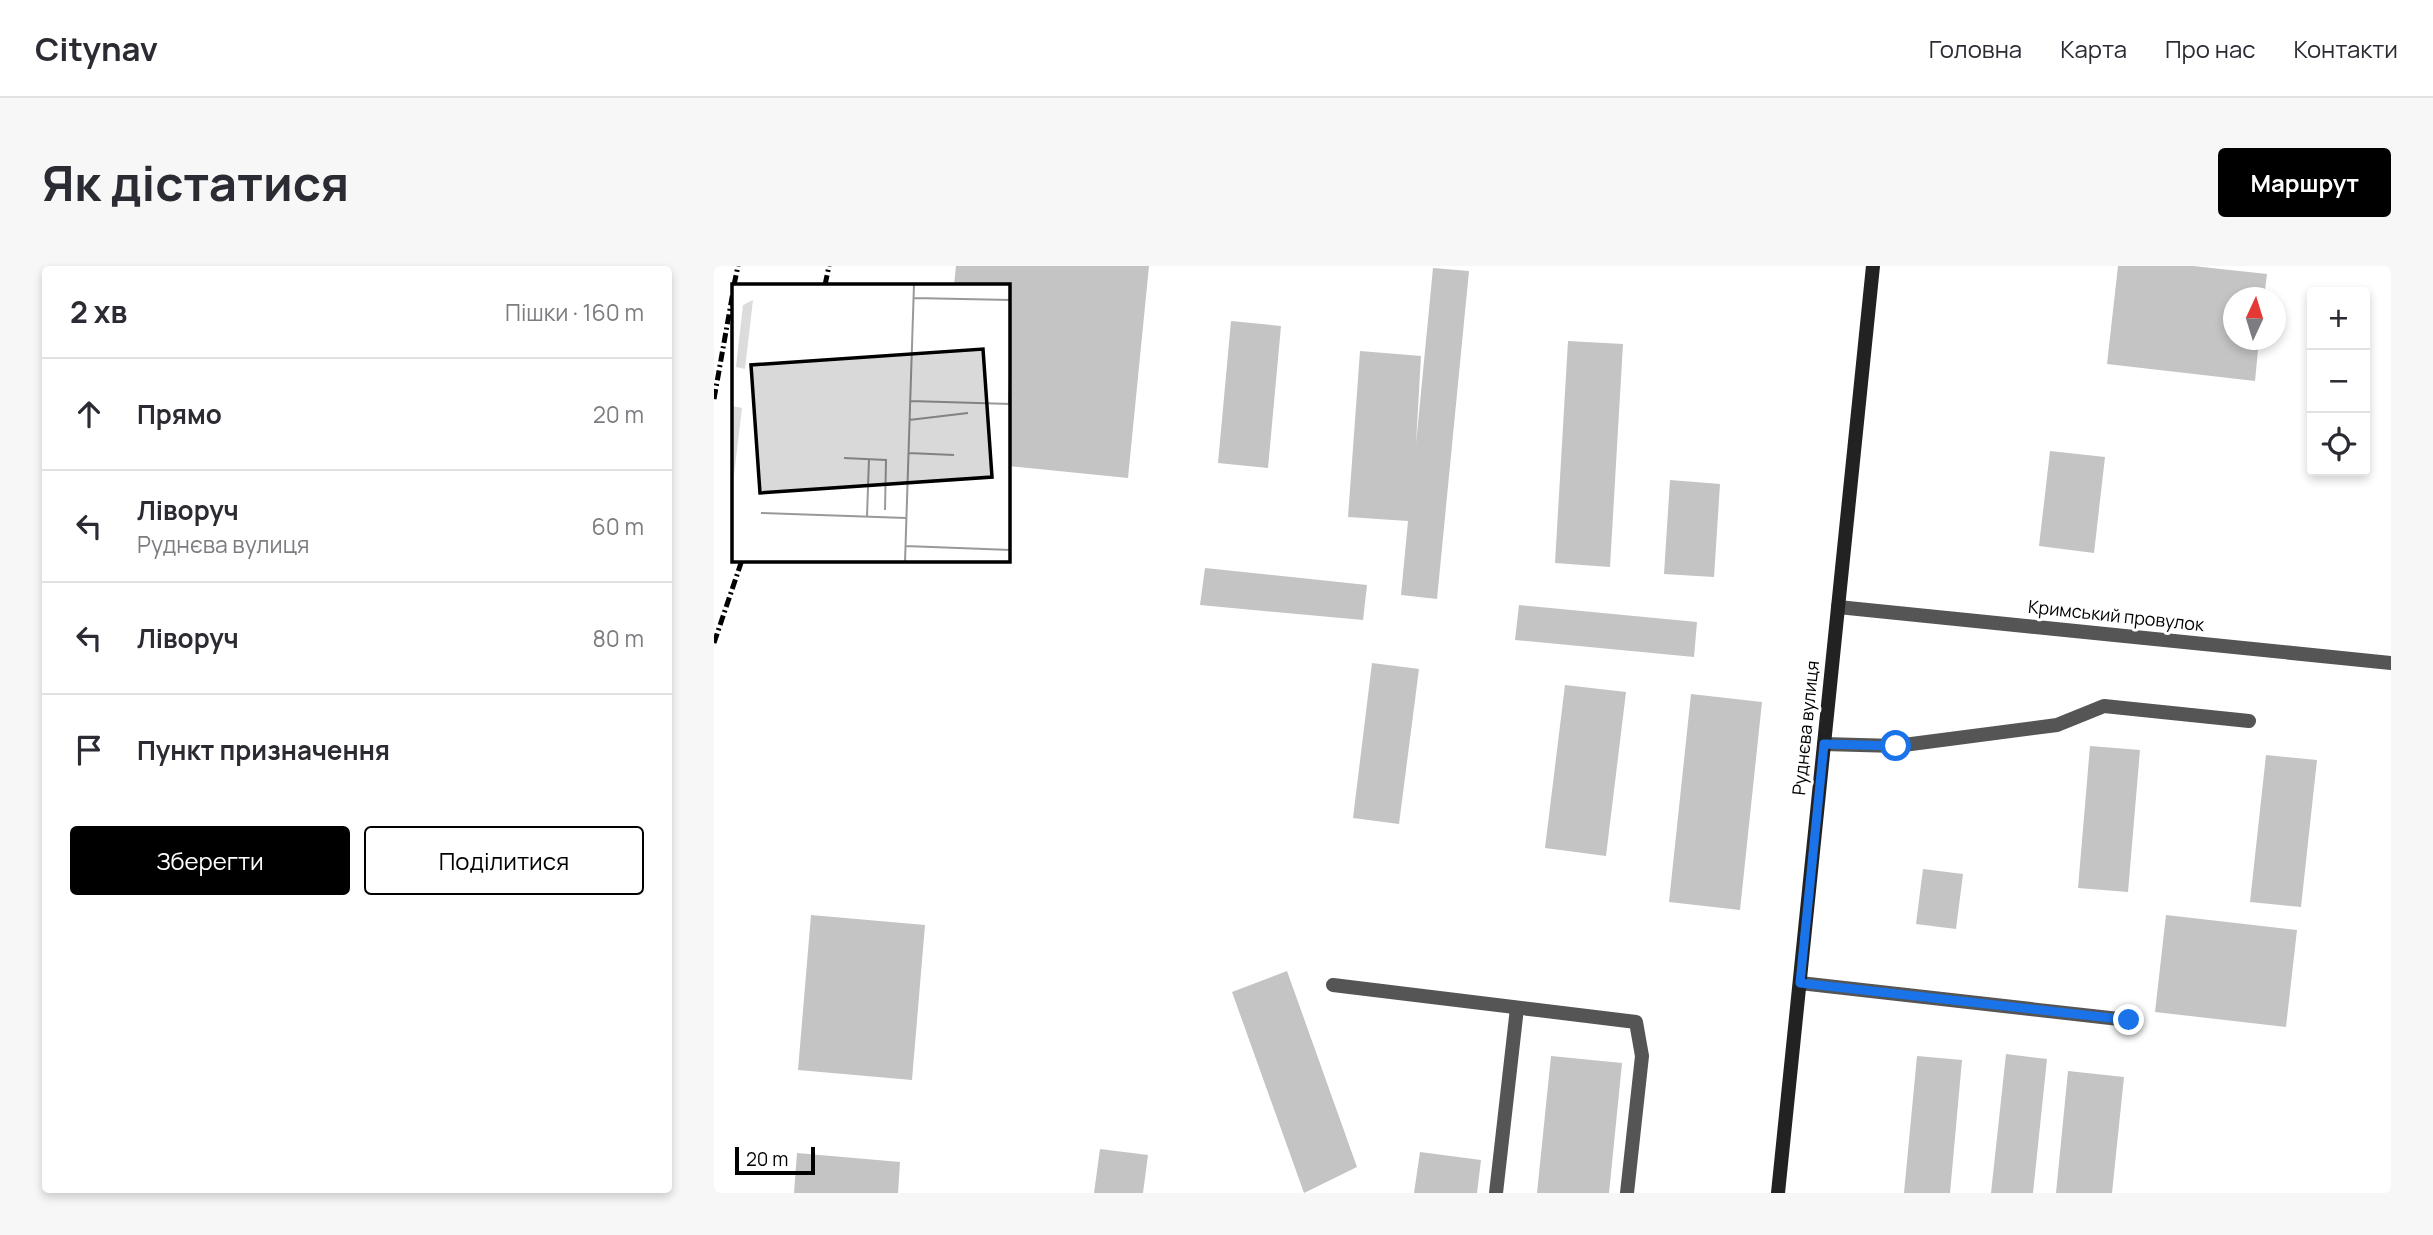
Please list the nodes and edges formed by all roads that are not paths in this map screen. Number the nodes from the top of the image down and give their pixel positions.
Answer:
1 (1873, 266) edge
2 (1838, 607) junction
3 (2391, 663) edge
4 (2249, 721) dead end
5 (1824, 744) junction
6 (1800, 983) junction
7 (1333, 985) dead end
8 (1517, 1008) junction
9 (2129, 1020) dead end
10 (1496, 1193) edge
11 (1627, 1193) edge
12 (1778, 1193) edge

1 - 2 street, Руднєва вулиця
2 - 3 street, Кримський провулок
2 - 5 street, Руднєва вулиця
4 - 5 street
5 - 6 street, Руднєва вулиця
6 - 9 street
6 - 12 street, Руднєва вулиця
7 - 8 street
8 - 10 street
8 - 11 street

